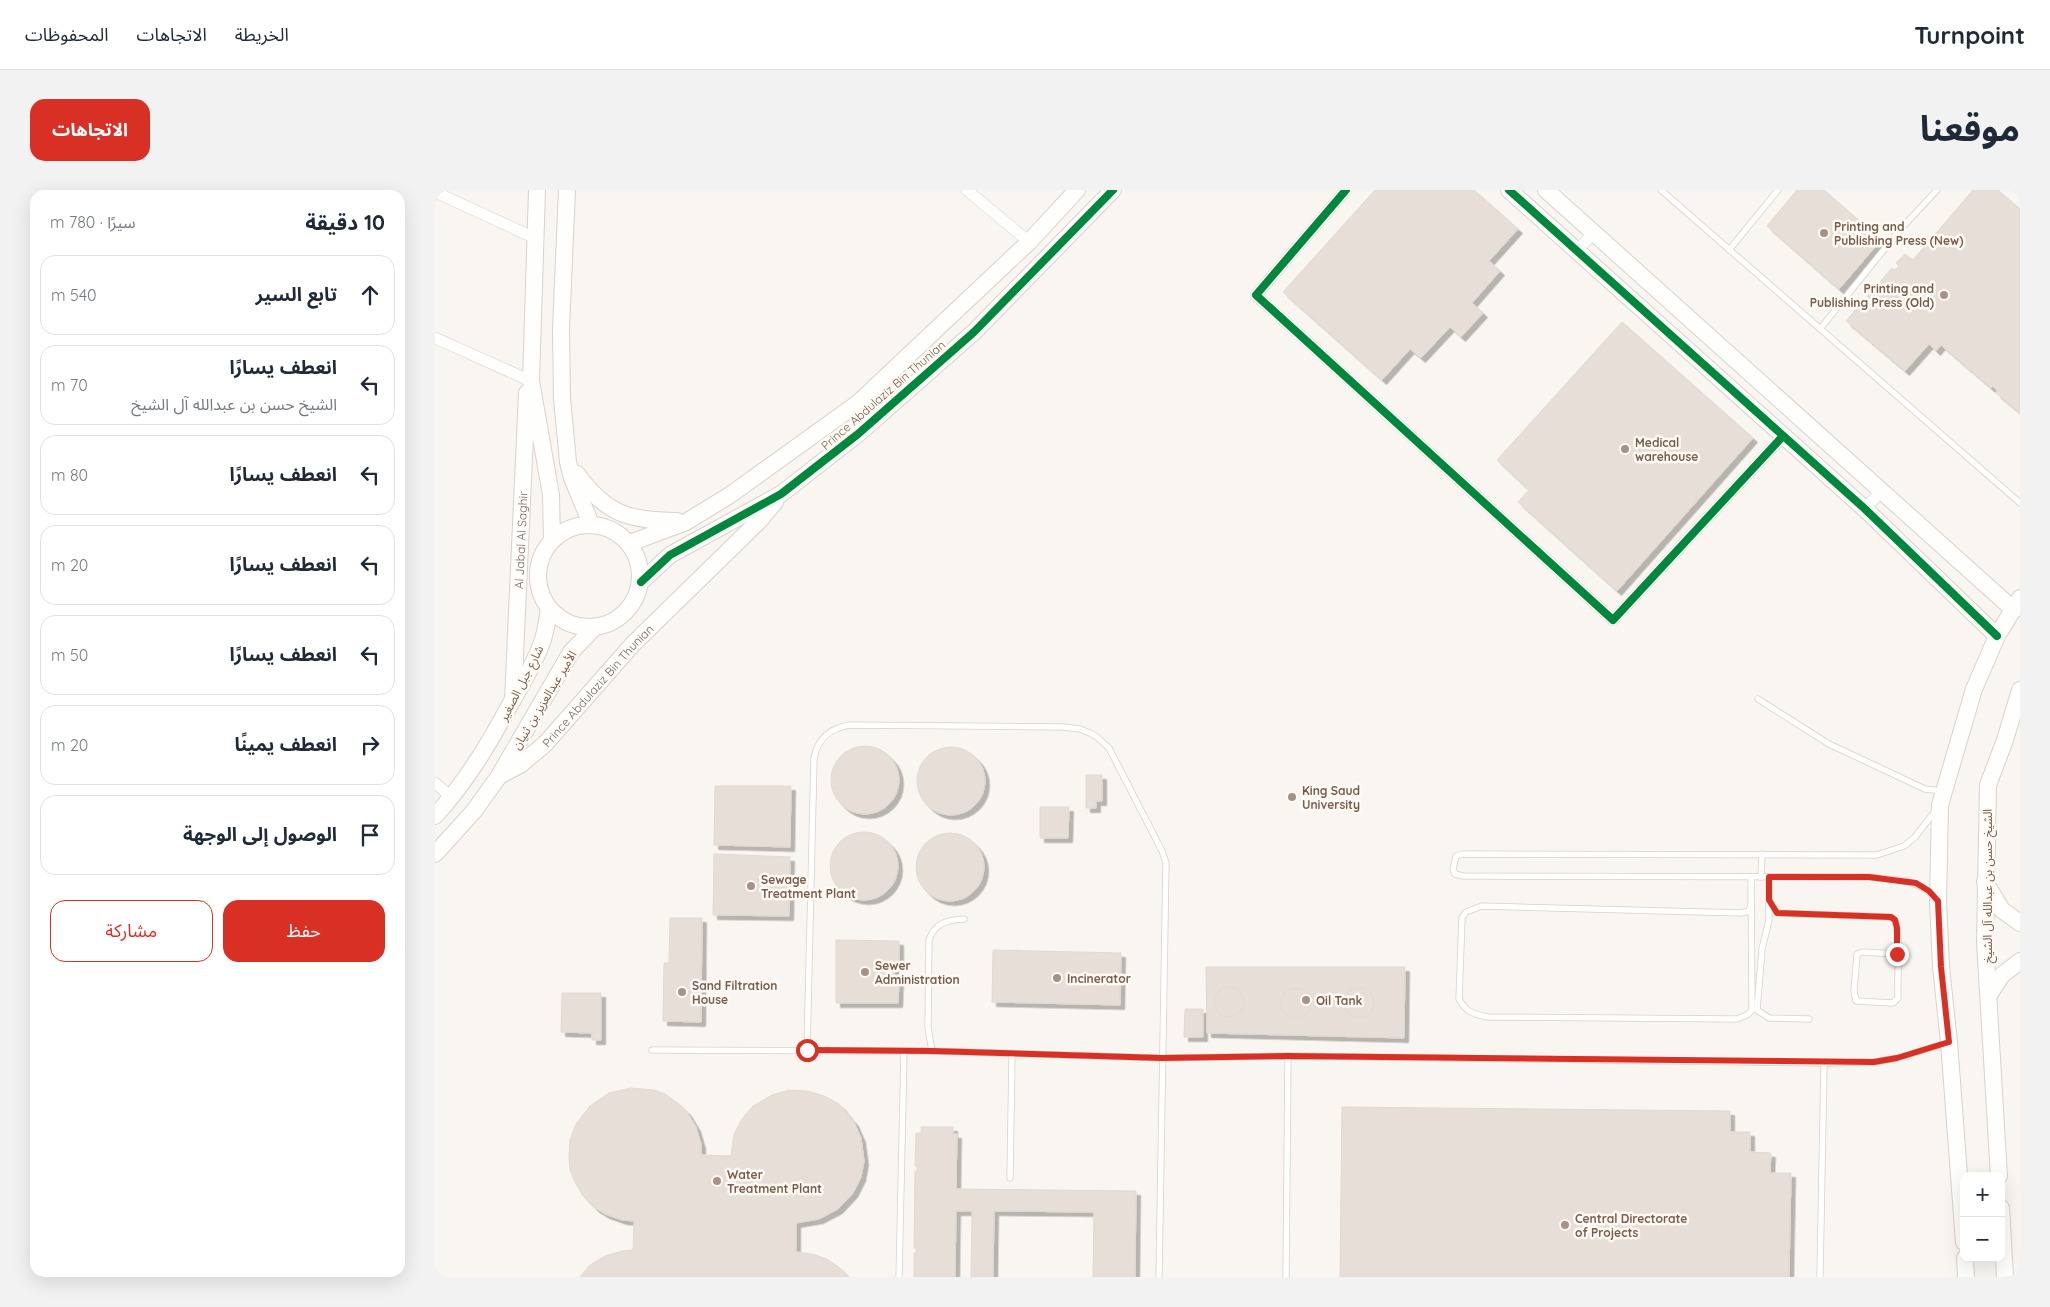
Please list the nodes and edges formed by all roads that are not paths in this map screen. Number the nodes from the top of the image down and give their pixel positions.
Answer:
1 (537, 190) edge
2 (567, 190) edge
3 (967, 190) edge
4 (1077, 190) edge
5 (1113, 190) edge
6 (1346, 190) edge
7 (1509, 190) edge
8 (1546, 190) edge
9 (1661, 190) edge
10 (1778, 190) edge
11 (1937, 190) edge
12 (435, 192) edge
13 (1594, 232) junction
14 (535, 238) junction
15 (1029, 242) junction
16 (1729, 250) junction
17 (1577, 251) junction
18 (1820, 329) junction
19 (435, 338) edge
20 (531, 381) junction
21 (1783, 436) junction
22 (568, 462) junction
23 (1881, 491) junction
24 (781, 494) junction
25 (2020, 503) edge
26 (1865, 510) junction
27 (687, 522) junction
28 (591, 524) junction
29 (552, 540) junction
30 (630, 543) junction
31 (641, 582) junction
32 (2017, 604) edge
33 (549, 608) junction
34 (595, 627) junction
35 (1997, 636) junction
36 (2020, 690) edge
37 (1758, 699) dead end
38 (513, 700) junction
39 (499, 776) junction
40 (435, 783) edge
41 (451, 798) junction
42 (1942, 798) junction
43 (435, 816) edge
44 (435, 854) edge
45 (1762, 854) junction
46 (1751, 877) junction
47 (1761, 877) junction
48 (1769, 877) junction
49 (1985, 881) junction
50 (1769, 900) junction
51 (1938, 901) junction
52 (1751, 904) junction
53 (964, 919) dead end
54 (2020, 924) edge
55 (1897, 954) junction
56 (2020, 961) edge
57 (1989, 995) junction
58 (1809, 1018) dead end
59 (1949, 1042) junction
60 (651, 1050) dead end
61 (807, 1050) junction
62 (932, 1051) junction
63 (904, 1052) junction
64 (1012, 1053) junction
65 (1288, 1056) junction
66 (1162, 1058) junction
67 (1824, 1063) junction
68 (1999, 1172) edge
69 (1010, 1178) dead end
70 (1962, 1217) edge
71 (2002, 1217) edge
72 (1965, 1262) edge
73 (899, 1277) edge
74 (1159, 1277) edge
75 (1286, 1277) edge
76 (1820, 1277) edge
77 (1966, 1277) edge
78 (2005, 1277) edge

1 - 14 street, Al Jabal Al Saghir
2 - 22 street
3 - 15 street
4 - 15 street, Prince Abdulaziz Bin Thunian
5 - 24 street, Prince Abdulaziz Bin Thunian
6 - 21 street
7 - 17 street
8 - 13 street
9 - 16 lane
10 - 16 lane
11 - 18 lane
12 - 14 street
13 - 17 street
13 - 23 street
14 - 20 street, Al Jabal Al Saghir
15 - 27 street, Prince Abdulaziz Bin Thunian
16 - 18 lane
17 - 21 street
18 - 25 lane
19 - 20 street
20 - 29 street, Al Jabal Al Saghir
20 - 38 street, Al Jabal Al Saghir
21 - 26 street
22 - 27 street
22 - 28 street
23 - 26 street
23 - 32 street
24 - 31 street, Prince Abdulaziz Bin Thunian
24 - 39 street, Prince Abdulaziz Bin Thunian
26 - 35 street
27 - 30 street, Prince Abdulaziz Bin Thunian
28 - 29 street
28 - 30 street
29 - 33 street
30 - 31 street
31 - 34 street
32 - 35 street
33 - 34 street
33 - 38 street, شارع جبل الصغير
34 - 39 street, الأمير عبدالعزيز بن ثنيان
35 - 42 street
36 - 49 street, الشيخ حسن بن عبدالله آل الشيخ
37 - 42 lane
38 - 41 street, شارع جبل الصغير
39 - 44 street, Prince Abdulaziz Bin Thunian
40 - 41 street
41 - 43 street
42 - 45 lane
42 - 51 street
45 - 46 lane
45 - 47 lane
46 - 47 lane
46 - 52 lane
47 - 48 lane
48 - 50 lane
48 - 51 lane
49 - 54 street
49 - 57 street, الشيخ حسن بن عبدالله آل الشيخ
50 - 55 lane
50 - 58 lane
51 - 59 street
52 - 52 lane
53 - 62 lane
55 - 55 lane
56 - 57 street
57 - 68 street, الشيخ حسن بن عبدالله آل الشيخ
59 - 67 lane
59 - 70 street
60 - 61 lane
61 - 63 lane
61 - 66 lane
62 - 63 lane
62 - 64 lane
63 - 73 lane
64 - 66 lane
64 - 69 lane
65 - 66 lane
65 - 67 lane
65 - 75 lane
66 - 74 lane
67 - 76 lane
71 - 78 street
72 - 77 street

